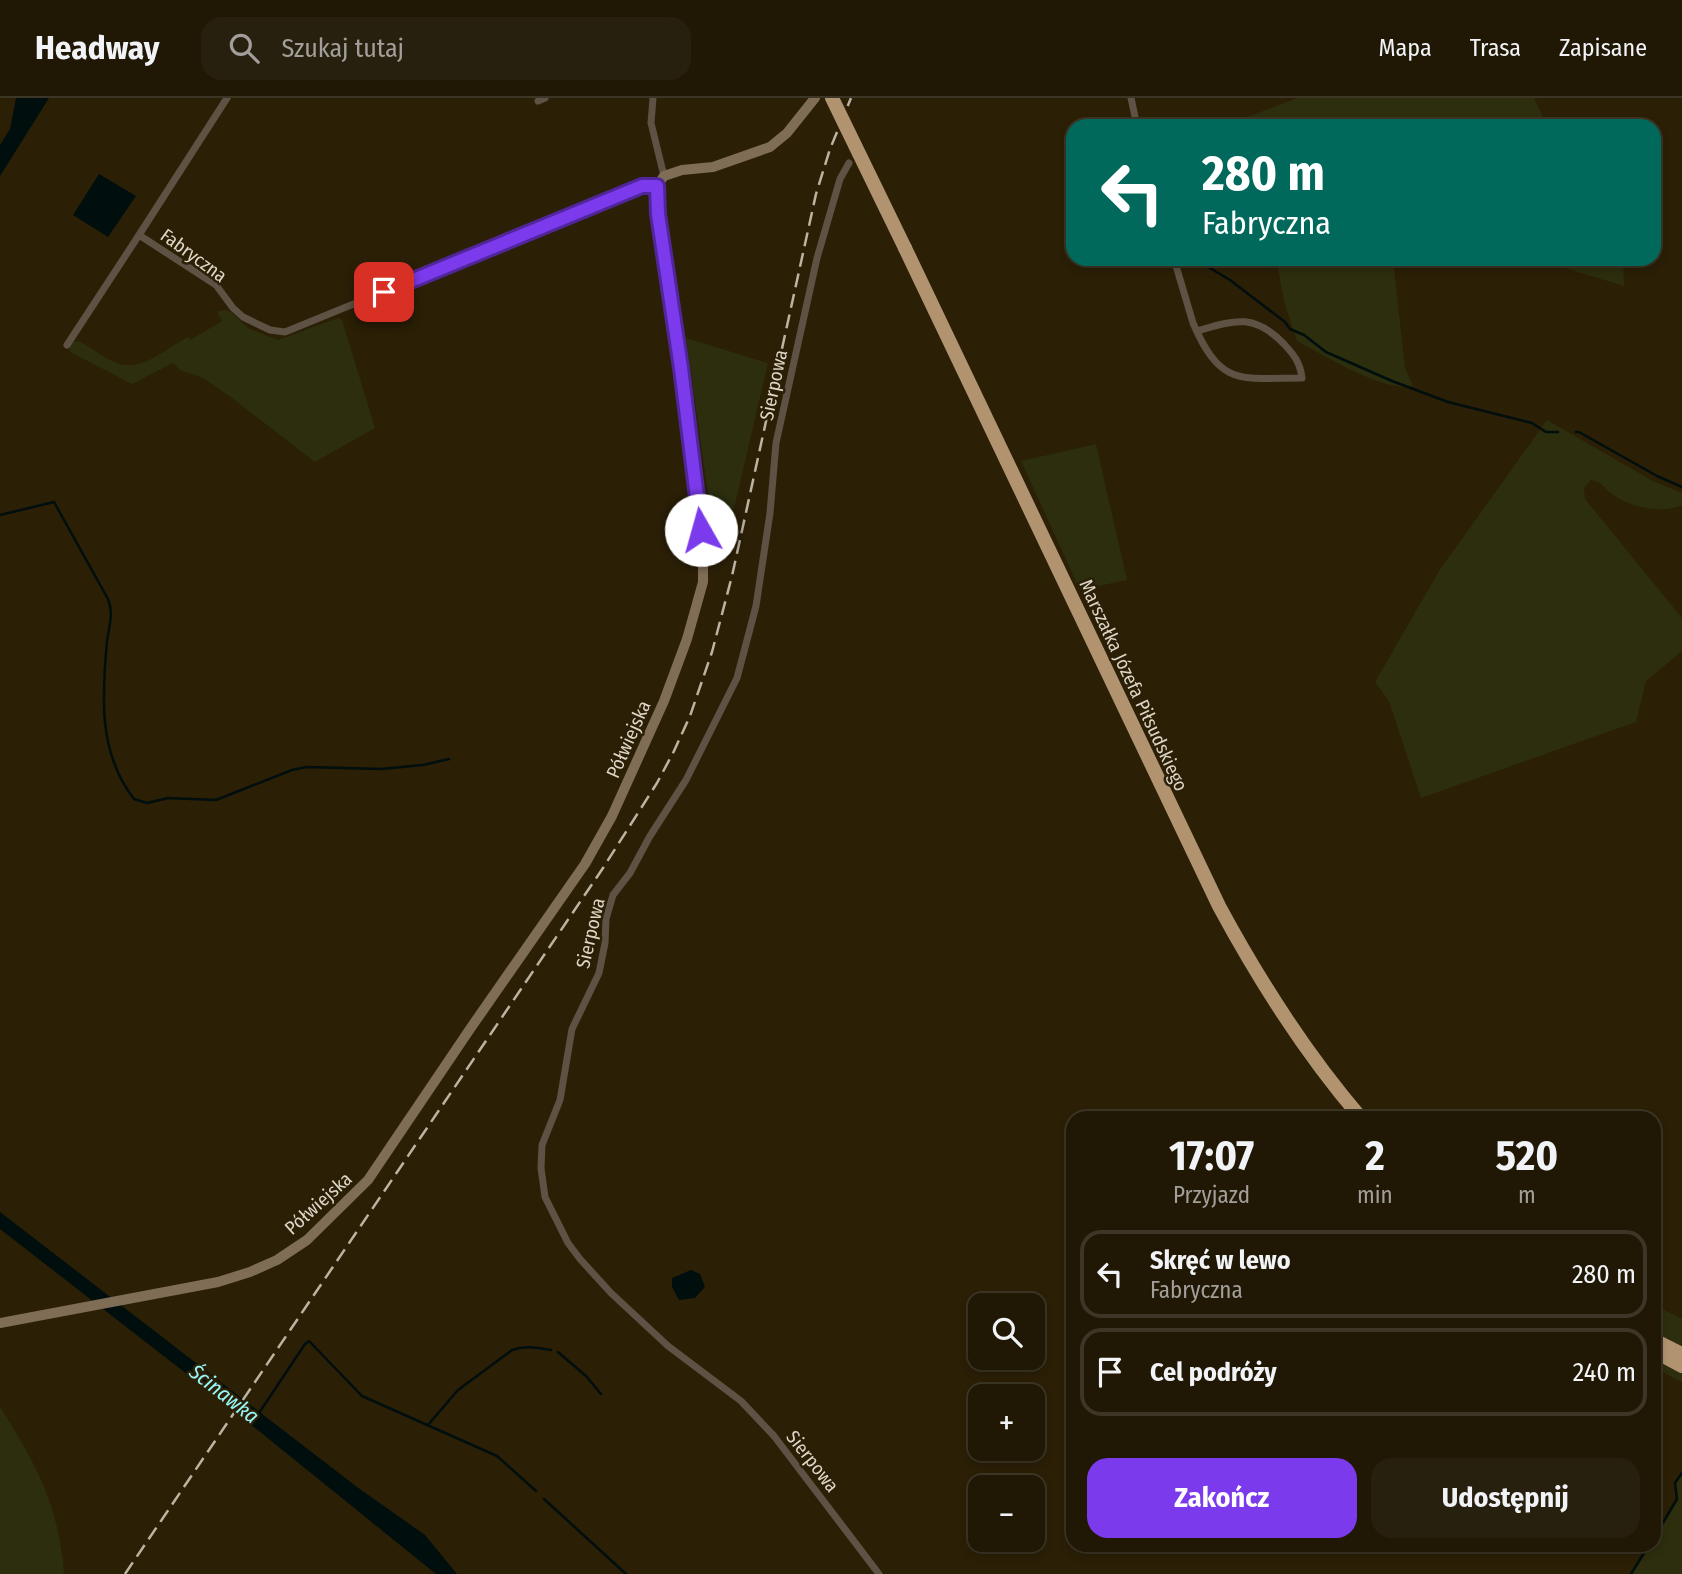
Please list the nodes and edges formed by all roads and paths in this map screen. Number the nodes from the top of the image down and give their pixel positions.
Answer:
1 (227, 98) edge
2 (653, 98) edge
3 (815, 98) edge
4 (832, 98) edge
5 (1131, 98) edge
6 (1136, 119) edge
7 (849, 163) dead end
8 (664, 176) junction
9 (657, 186) junction
10 (139, 235) junction
11 (1176, 266) edge
12 (1197, 331) junction
13 (67, 345) dead end
14 (1355, 1111) edge
15 (0, 1322) edge
16 (1661, 1344) edge
17 (1682, 1354) edge
18 (1661, 1355) edge
19 (1682, 1366) edge
20 (879, 1574) edge

1 - 10 street
2 - 8 street
3 - 8 street
4 - 14 highway, Marszałka Józefa Piłsudskiego, bridge
5 - 6 street
7 - 20 street, Sierpowa
8 - 9 street
9 - 10 street, Fabryczna
9 - 15 street, Półwiejska
10 - 13 street, Fabryczna
11 - 12 street
12 - 12 street
16 - 17 highway
18 - 19 highway

